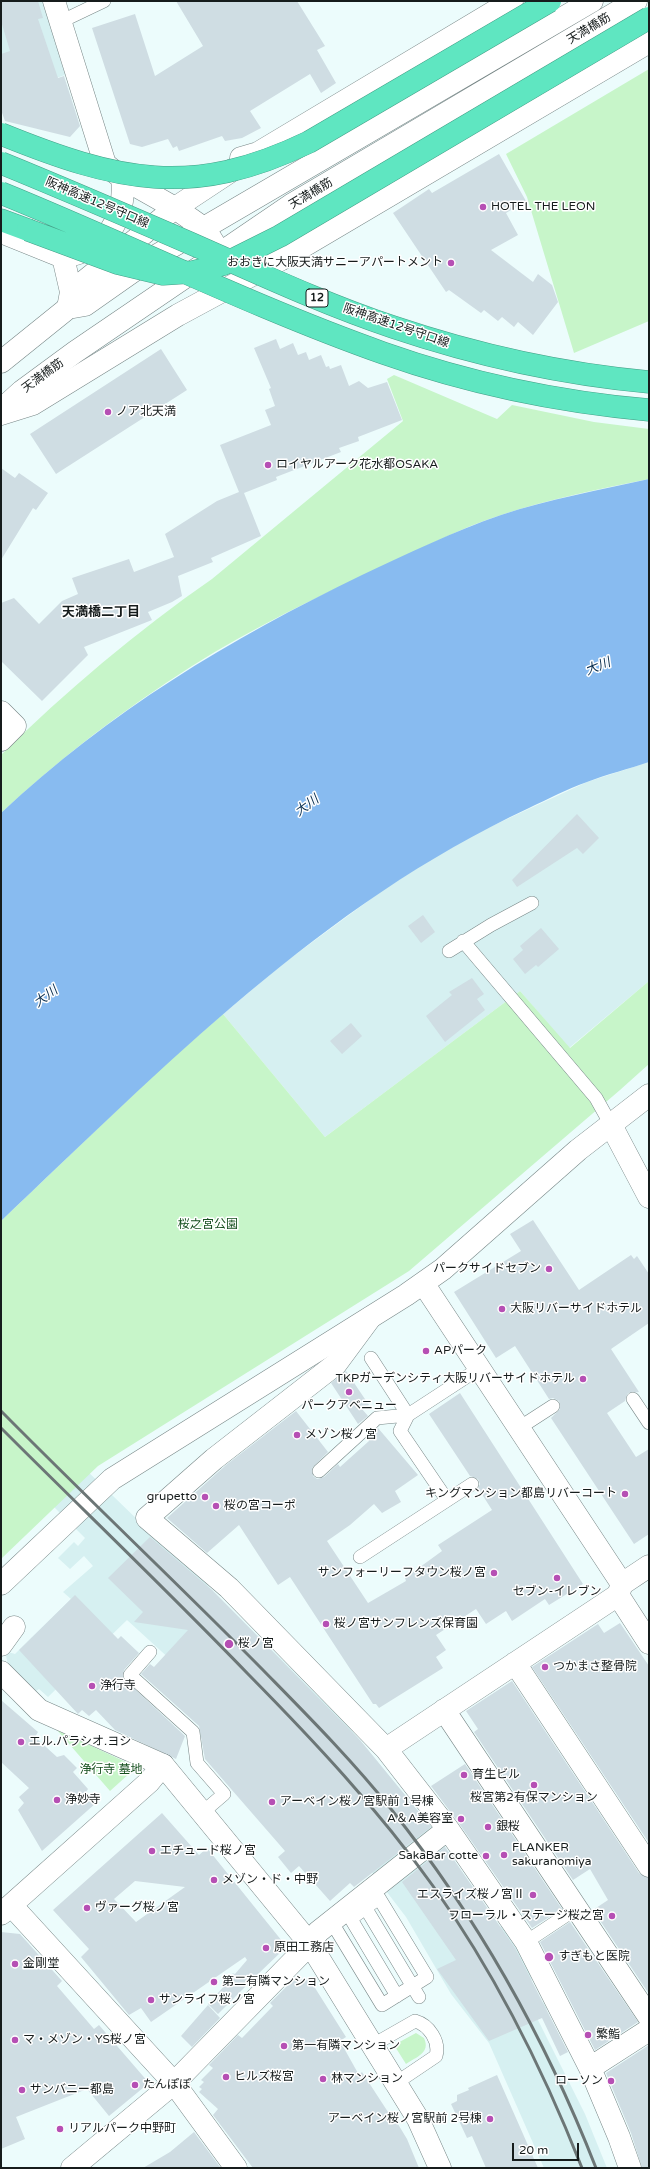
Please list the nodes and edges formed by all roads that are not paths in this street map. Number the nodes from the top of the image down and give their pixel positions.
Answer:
1 (54, 1) edge
2 (104, 1) edge
3 (512, 1) edge
4 (550, 1) edge
5 (592, 1) edge
6 (636, 1) edge
7 (649, 18) edge
8 (60, 22) junction
9 (649, 42) edge
10 (1, 134) edge
11 (1, 139) edge
12 (258, 153) junction
13 (1, 163) edge
14 (105, 164) junction
15 (122, 178) junction
16 (1, 193) edge
17 (175, 208) junction
18 (1, 220) edge
19 (205, 229) junction
20 (1, 232) edge
21 (62, 257) junction
22 (214, 257) junction
23 (69, 300) junction
24 (1, 362) edge
25 (649, 382) edge
26 (1, 410) edge
27 (649, 410) edge
28 (1, 414) edge
29 (1, 712) edge
30 (1, 740) edge
31 (532, 904) dead end
32 (462, 941) junction
33 (449, 951) dead end
34 (649, 1095) edge
35 (611, 1125) junction
36 (649, 1197) edge
37 (423, 1283) junction
38 (372, 1316) junction
39 (371, 1358) dead end
40 (480, 1368) junction
41 (633, 1399) dead end
42 (553, 1406) dead end
43 (408, 1415) junction
44 (649, 1423) edge
45 (519, 1428) junction
46 (319, 1471) dead end
47 (472, 1484) dead end
48 (447, 1500) junction
49 (360, 1557) dead end
50 (649, 1566) edge
51 (1, 1584) edge
52 (620, 1590) junction
53 (14, 1627) dead end
54 (649, 1643) edge
55 (1, 1645) edge
56 (150, 1652) dead end
57 (515, 1664) junction
58 (1, 1672) edge
59 (444, 1710) junction
60 (386, 1749) junction
61 (164, 1765) junction
62 (203, 1812) junction
63 (448, 1829) junction
64 (649, 1866) edge
65 (363, 1904) junction
66 (577, 1908) junction
67 (6, 1909) edge
68 (339, 1924) junction
69 (526, 1942) junction
70 (310, 1944) junction
71 (397, 1960) junction
72 (381, 1970) junction
73 (416, 1992) junction
74 (397, 1996) junction
75 (649, 2017) edge
76 (649, 2030) edge
77 (373, 2045) junction
78 (590, 2068) junction
79 (174, 2083) junction
80 (396, 2083) junction
81 (82, 2165) edge
82 (236, 2168) edge
83 (440, 2168) edge
84 (630, 2168) edge

1 - 8 street
2 - 8 lane
3 - 12 street
4 - 10 highway, bridge
5 - 19 street, 天満橋筋
6 - 22 street, 天満橋筋
7 - 18 highway, bridge
8 - 14 street
9 - 28 street
11 - 14 street
12 - 14 street
12 - 17 street
13 - 25 highway, 阪神高速12号守口線 / 12, bridge
14 - 15 street
15 - 17 street
15 - 21 street
16 - 27 highway, 12, bridge
17 - 19 street
17 - 23 street
19 - 22 street
19 - 23 street, 天満橋筋
20 - 21 street
21 - 23 street
22 - 26 street, 天満橋筋
23 - 24 street, 天満橋筋
29 - 30 street
31 - 32 lane
32 - 33 lane
32 - 35 lane
34 - 35 street
35 - 36 street
35 - 37 street
37 - 38 street
37 - 40 street
38 - 51 street
38 - 60 street
39 - 43 lane
40 - 43 lane
40 - 45 street
41 - 44 lane
42 - 45 lane
43 - 46 lane
43 - 48 lane
45 - 52 street
47 - 48 lane
48 - 49 lane
50 - 52 street
52 - 54 street
52 - 57 street
53 - 55 street
56 - 62 lane
57 - 59 street
57 - 64 street
58 - 61 street
59 - 60 street
59 - 66 street
60 - 63 street
61 - 62 street
61 - 67 street
62 - 70 street
63 - 65 street
63 - 69 street
65 - 68 street
65 - 71 lane
65 - 73 lane
66 - 69 lane
66 - 75 street
67 - 79 street
68 - 70 street
68 - 72 lane
68 - 74 lane
69 - 78 street
70 - 77 street
70 - 79 street
71 - 72 lane
71 - 73 lane
72 - 74 lane
73 - 74 lane
76 - 78 street
77 - 80 street
77 - 80 lane
78 - 84 street
79 - 81 street
79 - 82 street
80 - 83 street

